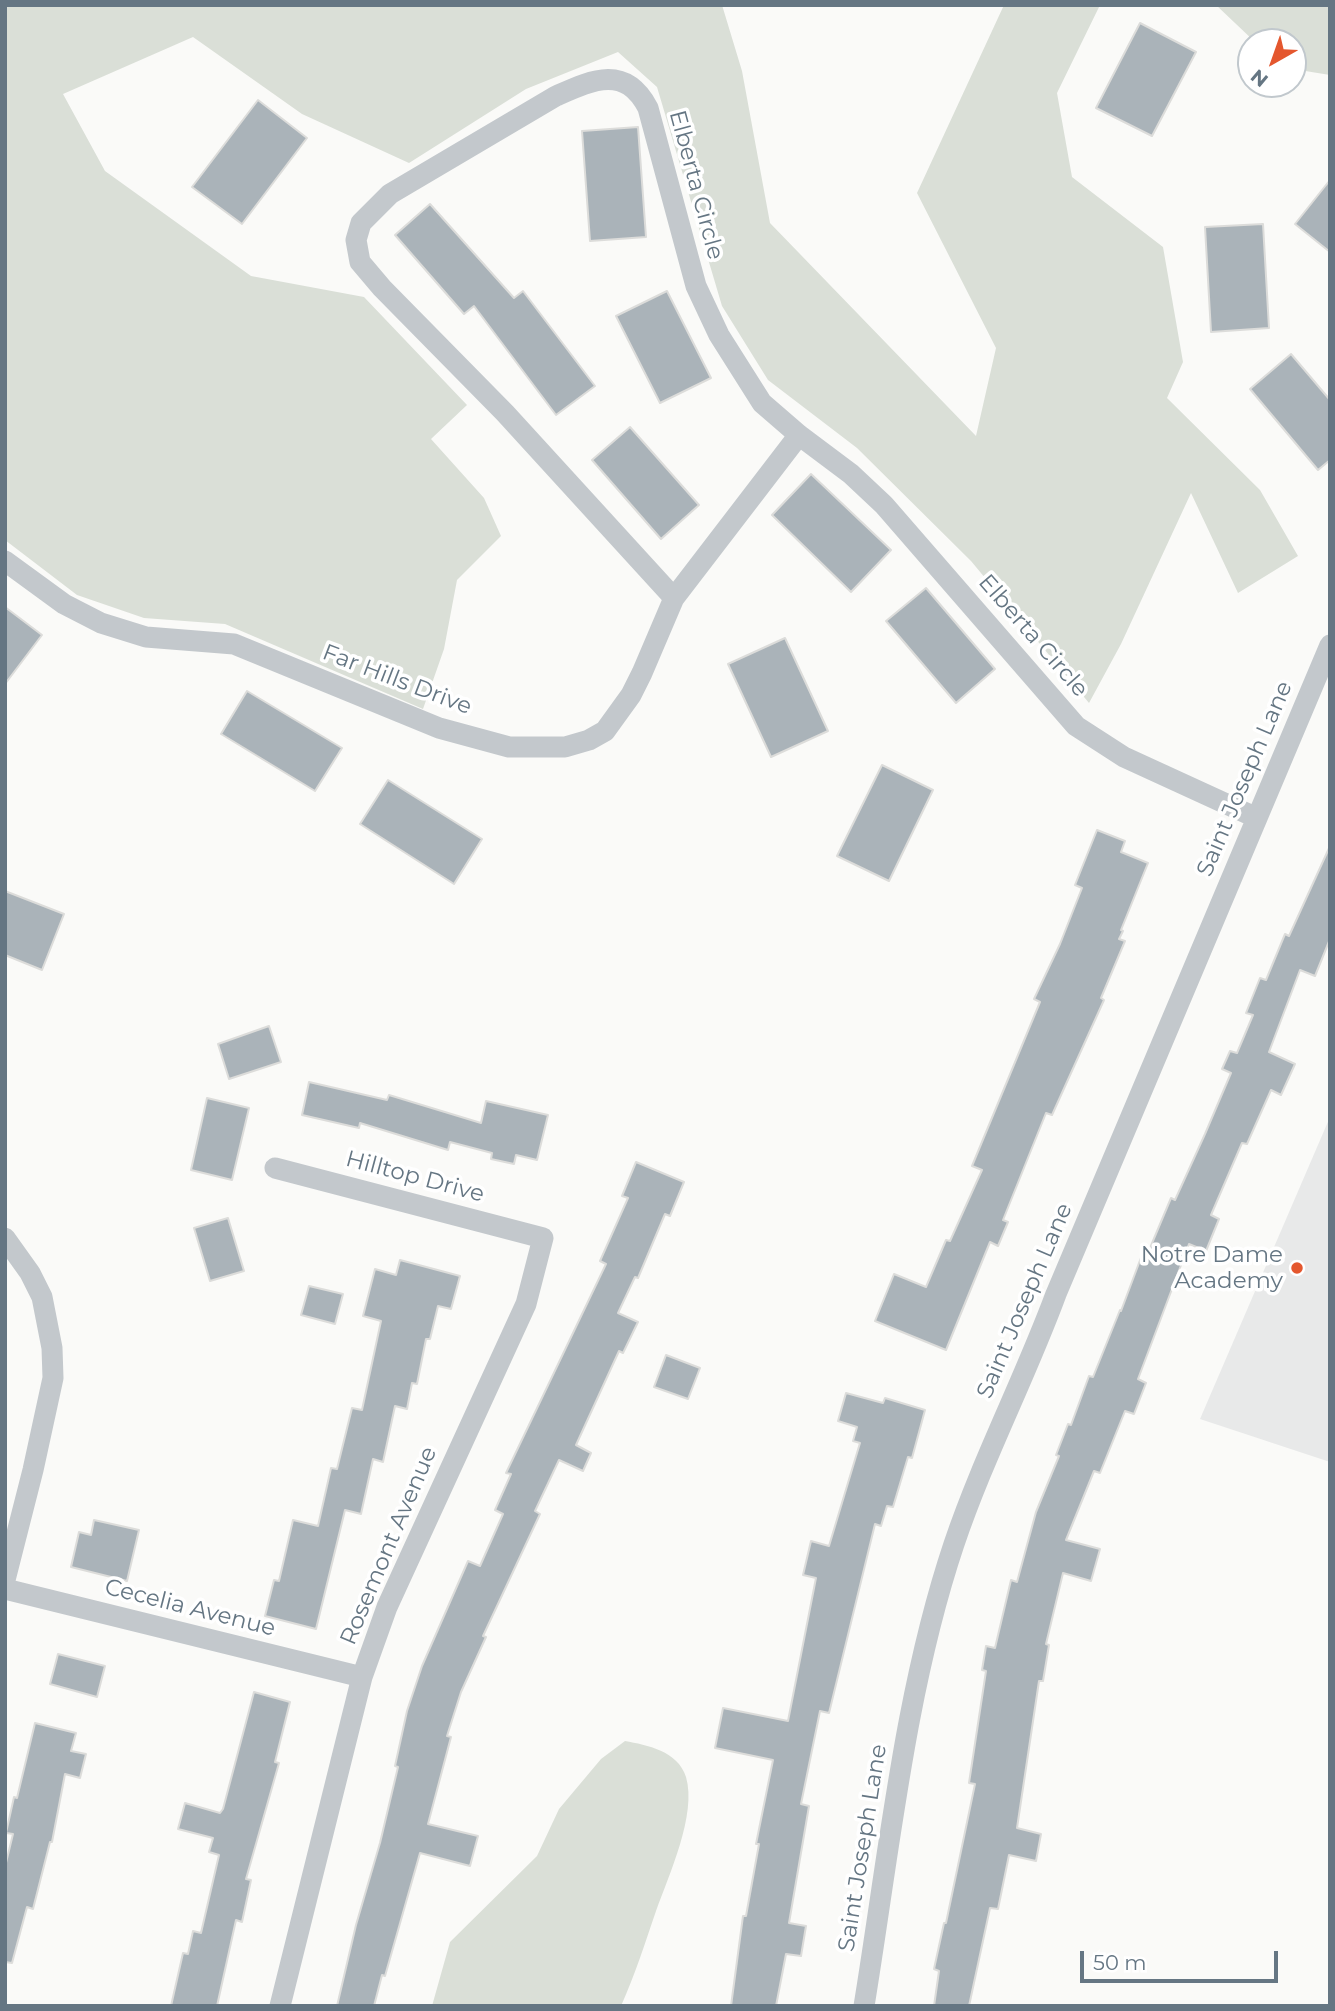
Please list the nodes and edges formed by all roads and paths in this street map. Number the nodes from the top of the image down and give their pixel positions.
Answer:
1 (799, 435) junction
2 (5, 561) edge
3 (674, 598) junction
4 (1330, 646) edge
5 (1257, 818) junction
6 (275, 1168) dead end
7 (5, 1238) edge
8 (542, 1238) joint
9 (5, 1580) edge
10 (5, 1589) edge
11 (362, 1677) junction
12 (280, 2006) edge
13 (864, 2006) edge

1 - 3 street, Far Hills Drive
1 - 3 street, Elberta Circle
1 - 5 street, Elberta Circle
2 - 3 street, Far Hills Drive
4 - 5 street, Saint Joseph Lane
5 - 13 street, Saint Joseph Lane
6 - 8 street, Hilltop Drive
7 - 9 street
8 - 11 street, Rosemont Avenue
10 - 11 street, Cecelia Avenue
11 - 12 street, Rosemont Avenue

